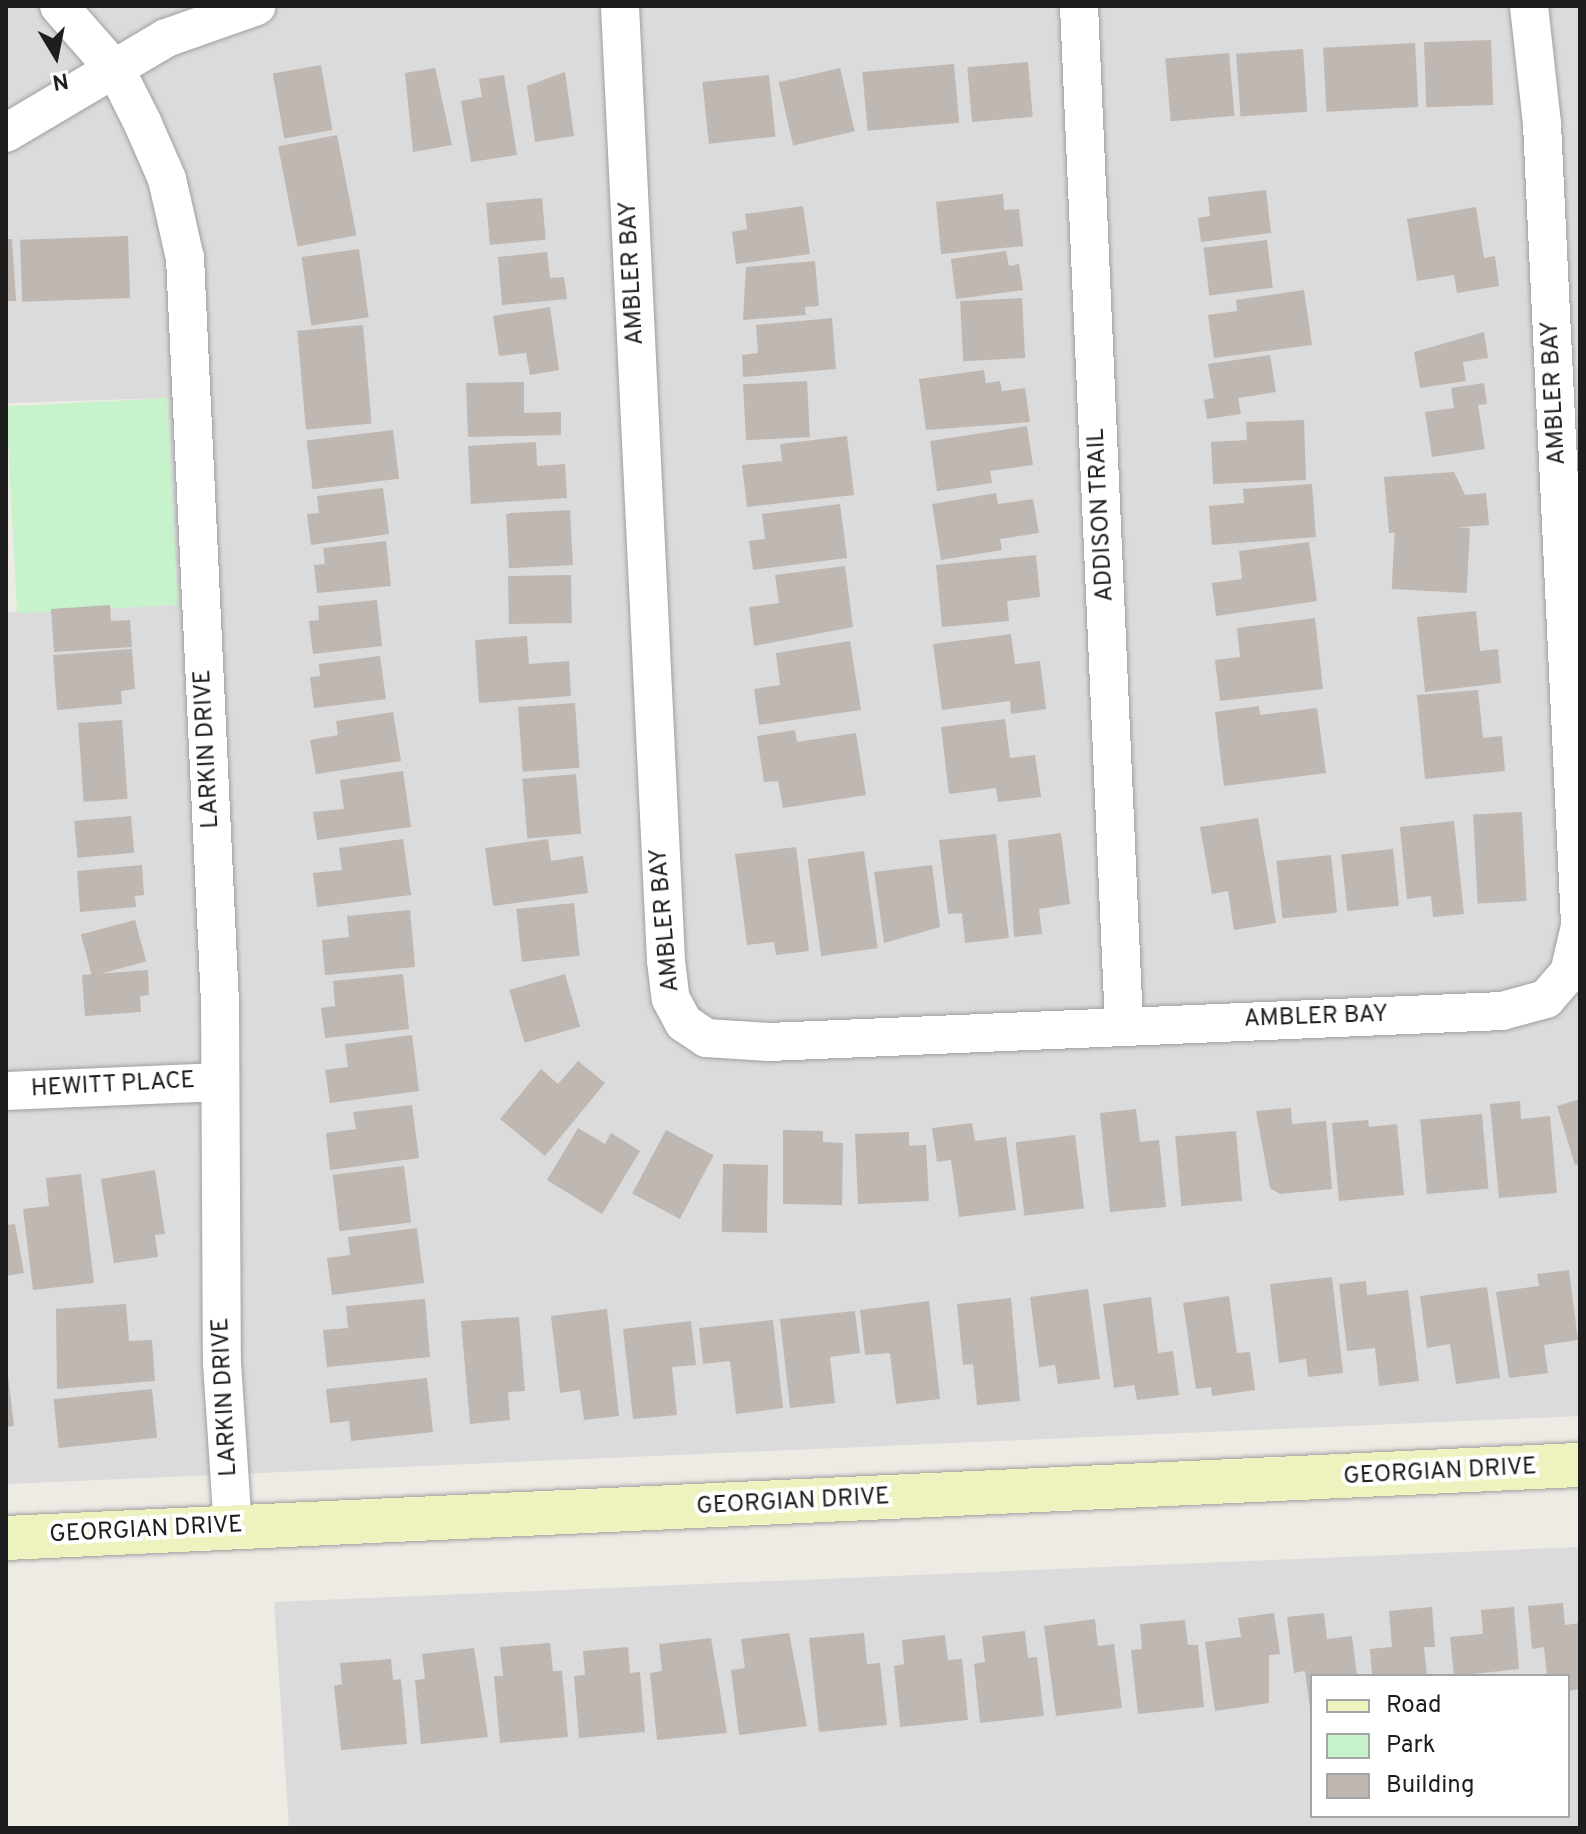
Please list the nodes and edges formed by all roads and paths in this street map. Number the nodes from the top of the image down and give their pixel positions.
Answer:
1 (59, 6) edge
2 (257, 6) edge
3 (620, 6) edge
4 (1079, 6) edge
5 (1529, 6) edge
6 (117, 72) junction
7 (6, 133) edge
8 (1580, 925) edge
9 (1124, 1025) junction
10 (220, 1082) junction
11 (6, 1091) edge
12 (1580, 1465) edge
13 (233, 1528) junction
14 (6, 1538) edge

1 - 6 street, LARKIN DRIVE
2 - 6 street
3 - 9 street, AMBLER BAY
4 - 9 street, ADDISON TRAIL
5 - 8 street, AMBLER BAY
6 - 7 street
6 - 10 street, LARKIN DRIVE
8 - 9 street, AMBLER BAY
10 - 11 street, HEWITT PLACE
10 - 13 street, LARKIN DRIVE
12 - 13 main road, GEORGIAN DRIVE
13 - 14 main road, GEORGIAN DRIVE

